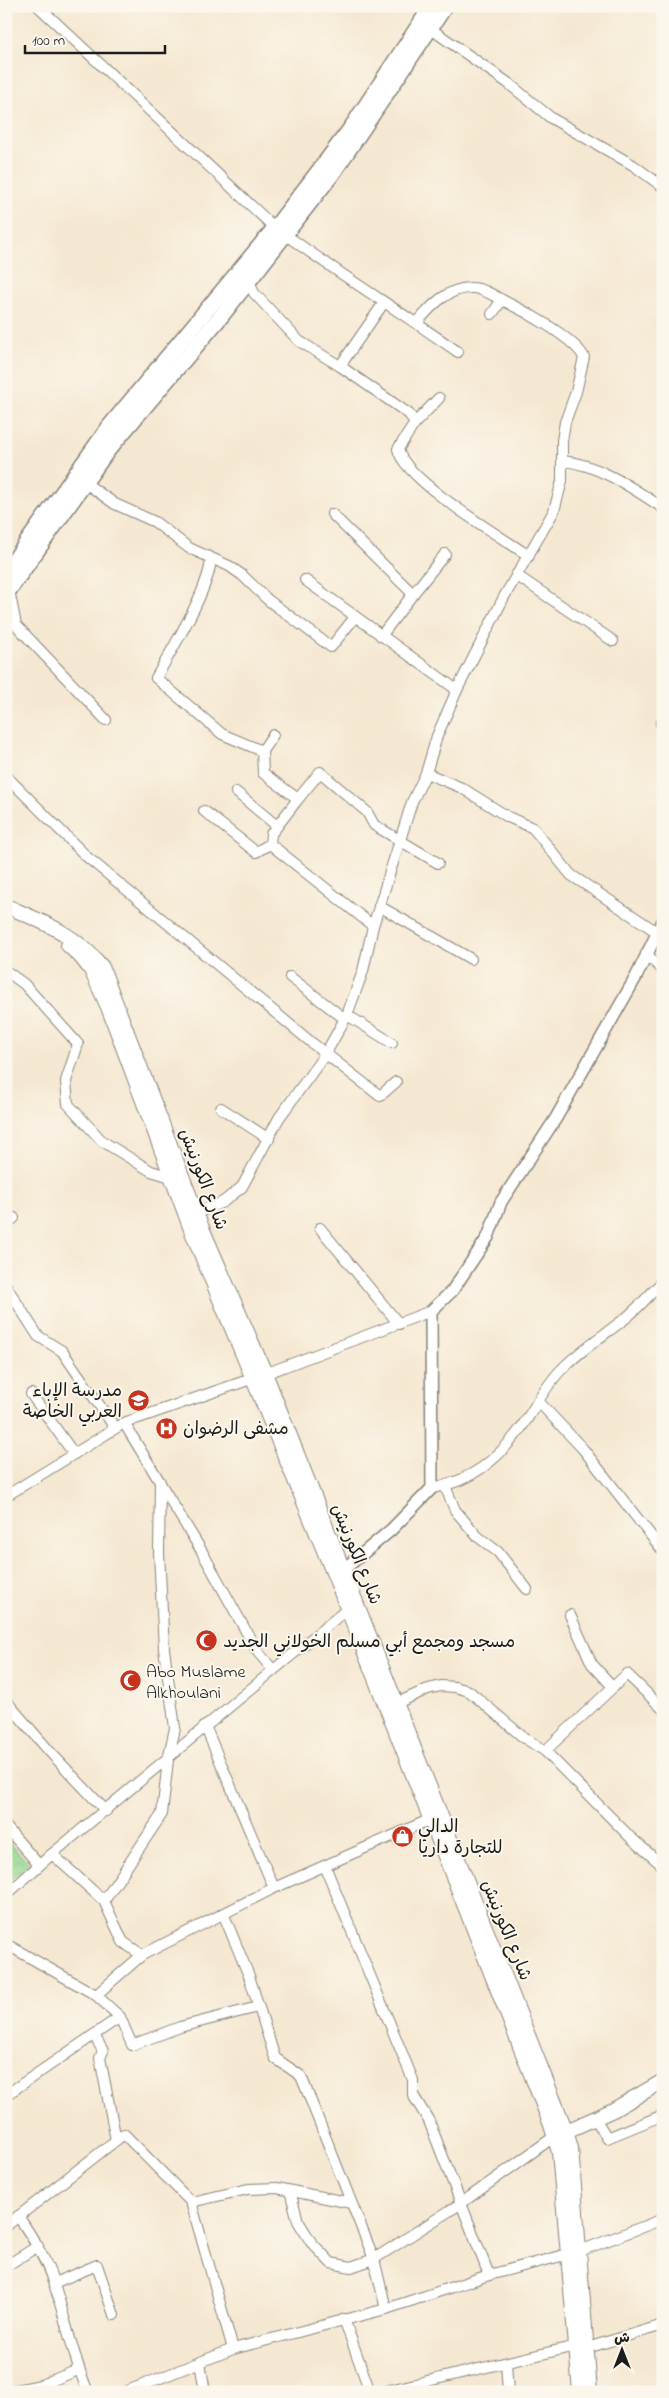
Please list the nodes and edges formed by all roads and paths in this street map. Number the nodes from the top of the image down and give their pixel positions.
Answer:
1 (38, 6) edge
2 (432, 6) edge
3 (445, 6) edge
4 (431, 28) junction
5 (663, 187) edge
6 (280, 232) junction
7 (249, 281) junction
8 (502, 300) junction
9 (383, 304) junction
10 (216, 310) junction
11 (492, 314) dead end
12 (417, 323) junction
13 (458, 352) dead end
14 (340, 366) junction
15 (439, 398) dead end
16 (415, 423) junction
17 (563, 461) junction
18 (84, 482) junction
19 (663, 508) edge
20 (332, 514) dead end
21 (445, 554) dead end
22 (529, 556) junction
23 (211, 559) junction
24 (516, 575) junction
25 (305, 580) dead end
26 (9, 581) edge
27 (413, 594) junction
28 (355, 617) junction
29 (381, 636) junction
30 (613, 641) dead end
31 (457, 690) junction
32 (106, 720) dead end
33 (273, 735) dead end
34 (262, 751) junction
35 (426, 773) junction
36 (6, 776) edge
37 (236, 792) dead end
38 (298, 799) junction
39 (204, 811) dead end
40 (278, 826) junction
41 (400, 841) junction
42 (270, 844) junction
43 (438, 863) dead end
44 (6, 906) edge
45 (379, 906) junction
46 (6, 916) edge
47 (663, 921) edge
48 (373, 926) junction
49 (657, 932) junction
50 (646, 954) junction
51 (471, 959) dead end
52 (663, 970) edge
53 (6, 971) edge
54 (290, 977) dead end
55 (346, 1017) junction
56 (392, 1043) dead end
57 (326, 1053) junction
58 (396, 1082) dead end
59 (221, 1108) dead end
60 (269, 1139) junction
61 (172, 1177) junction
62 (196, 1213) junction
63 (320, 1228) dead end
64 (663, 1281) edge
65 (6, 1286) edge
66 (18, 1303) junction
67 (6, 1306) edge
68 (432, 1312) junction
69 (399, 1324) junction
70 (260, 1375) junction
71 (32, 1394) dead end
72 (538, 1400) junction
73 (120, 1425) junction
74 (74, 1454) junction
75 (160, 1482) junction
76 (445, 1486) junction
77 (432, 1488) junction
78 (6, 1496) edge
79 (663, 1551) edge
80 (339, 1573) junction
81 (527, 1589) dead end
82 (351, 1606) junction
83 (570, 1615) dead end
84 (273, 1670) junction
85 (613, 1687) junction
86 (6, 1701) edge
87 (397, 1703) junction
88 (663, 1709) edge
89 (205, 1726) junction
90 (545, 1751) junction
91 (168, 1760) junction
92 (106, 1811) junction
93 (431, 1819) junction
94 (6, 1827) edge
95 (52, 1854) junction
96 (39, 1866) junction
97 (325, 1866) junction
98 (663, 1866) edge
99 (274, 1888) junction
100 (6, 1895) edge
101 (104, 1902) junction
102 (222, 1913) junction
103 (6, 1944) edge
104 (142, 1955) junction
105 (96, 1995) junction
106 (258, 2007) junction
107 (120, 2017) junction
108 (94, 2035) junction
109 (663, 2081) edge
110 (6, 2095) edge
111 (663, 2115) edge
112 (596, 2118) junction
113 (560, 2133) junction
114 (116, 2140) junction
115 (290, 2191) junction
116 (192, 2202) junction
117 (351, 2203) junction
118 (460, 2204) junction
119 (18, 2216) junction
120 (663, 2219) edge
121 (6, 2226) edge
122 (38, 2246) junction
123 (574, 2252) junction
124 (374, 2259) junction
125 (7, 2263) edge
126 (489, 2276) junction
127 (54, 2283) junction
128 (386, 2310) junction
129 (114, 2315) dead end
130 (344, 2319) junction
131 (663, 2325) edge
132 (582, 2347) junction
133 (233, 2349) junction
134 (200, 2362) junction
135 (506, 2363) junction
136 (78, 2370) junction
137 (6, 2392) edge
138 (88, 2392) edge
139 (125, 2392) edge
140 (205, 2392) edge
141 (370, 2392) edge
142 (381, 2392) edge
143 (508, 2392) edge
144 (580, 2392) edge
145 (590, 2392) edge

1 - 6 street
2 - 6 main road
3 - 4 main road
4 - 5 street
4 - 6 main road
6 - 7 main road
6 - 9 street
6 - 10 main road
7 - 10 main road
7 - 14 street
8 - 11 street
8 - 12 street
8 - 17 street
9 - 12 street
9 - 14 street
10 - 18 main road
10 - 26 main road
12 - 13 street
14 - 16 street
15 - 16 street
16 - 22 street
17 - 19 street
17 - 22 street
18 - 23 street
18 - 26 main road
20 - 27 street
21 - 27 street
22 - 24 street
23 - 28 street
23 - 34 street
24 - 30 street
24 - 31 street
25 - 28 street
26 - 32 street
27 - 29 street
28 - 29 street
29 - 31 street
31 - 35 street
33 - 34 street
34 - 38 street
35 - 41 street
35 - 49 street
36 - 57 street
37 - 40 street
38 - 40 street
38 - 41 street
39 - 42 street
40 - 42 street
41 - 43 street
41 - 45 street
42 - 48 street
44 - 62 main road, شارع الكورنيش
45 - 48 street
45 - 51 street
46 - 61 main road, شارع الكورنيش
47 - 49 street
48 - 55 street
49 - 50 street
50 - 52 street
50 - 68 street
53 - 61 street
54 - 55 street
55 - 56 street
55 - 57 street
57 - 58 street
57 - 60 street
59 - 60 street
60 - 62 street
61 - 70 main road, شارع الكورنيش
62 - 70 main road, شارع الكورنيش
63 - 69 street
64 - 72 street
65 - 66 street
66 - 67 street
66 - 73 street
68 - 69 street
68 - 77 street
69 - 70 street
70 - 73 street
70 - 80 main road, شارع الكورنيش
71 - 74 street
72 - 76 street
72 - 79 street
73 - 74 street
73 - 75 street
74 - 78 street
75 - 84 street
75 - 91 street
76 - 77 street
76 - 81 street
77 - 80 street
80 - 82 main road, شارع الكورنيش
82 - 84 street
82 - 87 main road, شارع الكورنيش
82 - 93 main road, شارع الكورنيش
83 - 85 street
84 - 89 street
85 - 88 street
85 - 90 street
86 - 92 street
87 - 90 street
87 - 113 main road, شارع الكورنيش
89 - 91 street
89 - 99 street
90 - 98 street
91 - 92 street
91 - 101 street
92 - 95 street
93 - 97 street
93 - 113 main road, شارع الكورنيش
94 - 96 street
95 - 96 street
95 - 101 street
96 - 100 street
97 - 99 street
97 - 118 street
99 - 102 street
101 - 104 street
102 - 104 street
102 - 106 street
103 - 105 street
104 - 105 street
105 - 107 street
106 - 107 street
106 - 117 street
107 - 108 street
108 - 110 street
108 - 114 street
109 - 112 main road
111 - 112 street
112 - 113 main road
113 - 118 street
113 - 123 main road, شارع الكورنيش
114 - 116 street
114 - 119 street
115 - 116 street
115 - 117 street
115 - 124 street
116 - 133 street
117 - 124 street
118 - 124 street
118 - 126 street
119 - 121 street
119 - 122 street
120 - 123 street
122 - 125 street
122 - 127 street
123 - 126 street
123 - 132 main road, شارع الكورنيش
124 - 128 street
126 - 128 street
127 - 129 street
127 - 136 street
128 - 130 street
130 - 133 street
130 - 141 street
131 - 132 street
132 - 135 street
132 - 144 main road, شارع الكورنيش
132 - 145 main road, شارع الكورنيش
133 - 134 street
134 - 139 street
134 - 140 street
135 - 142 street
135 - 143 street
136 - 137 street
136 - 138 street

